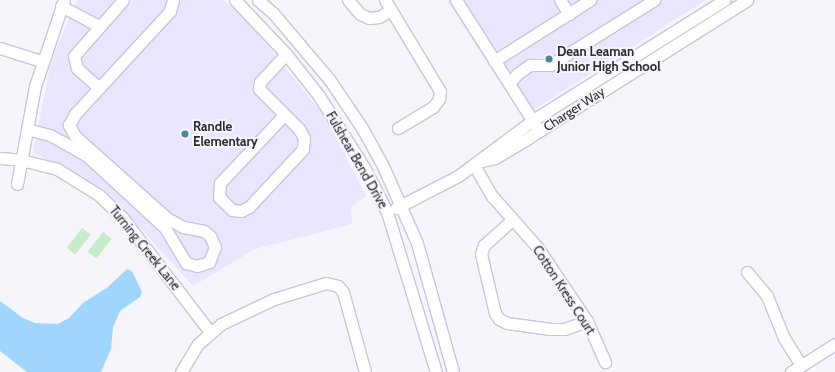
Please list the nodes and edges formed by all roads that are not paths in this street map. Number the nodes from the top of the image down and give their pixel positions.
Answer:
1 (124, 0) edge
2 (173, 0) edge
3 (235, 0) edge
4 (258, 0) edge
5 (348, 0) edge
6 (385, 0) edge
7 (456, 0) edge
8 (560, 0) edge
9 (590, 0) edge
10 (654, 0) edge
11 (724, 0) edge
12 (747, 0) edge
13 (63, 3) edge
14 (391, 10) junction
15 (569, 14) junction
16 (99, 26) junction
17 (0, 48) edge
18 (286, 54) junction
19 (41, 61) junction
20 (494, 61) junction
21 (509, 83) junction
22 (99, 88) junction
23 (284, 115) junction
24 (533, 120) junction
25 (398, 128) dead end
26 (27, 129) junction
27 (540, 132) junction
28 (0, 158) edge
29 (22, 160) junction
30 (477, 163) junction
31 (17, 184) dead end
32 (402, 206) junction
33 (387, 212) junction
34 (512, 220) junction
35 (747, 272) dead end
36 (587, 321) junction
37 (210, 332) junction
38 (835, 344) edge
39 (605, 362) dead end
40 (802, 366) junction
41 (181, 372) edge
42 (365, 372) edge
43 (436, 372) edge
44 (453, 372) edge
45 (791, 372) edge

1 - 16 street
2 - 22 street
3 - 18 street, Fulshear Bend Drive
4 - 32 street, Fulshear Bend Drive
5 - 14 street
6 - 14 street
7 - 20 street
8 - 15 street
9 - 15 street
10 - 21 street
11 - 24 street, Charger Way
12 - 27 street, Charger Way
13 - 16 street
13 - 19 street
14 - 25 street
15 - 20 street
16 - 22 street
17 - 19 street
18 - 23 street
18 - 33 street, Fulshear Bend Drive
19 - 26 street
20 - 21 street
21 - 24 street
22 - 26 street
23 - 23 street
24 - 27 street
24 - 30 street, Charger Way
26 - 29 street
27 - 30 street, Charger Way
28 - 29 street, Turning Creek Lane
29 - 31 street
29 - 37 street, Turning Creek Lane
30 - 32 street, Charger Way
30 - 34 street, Cotton Kress Court
32 - 33 street, Charger Way
32 - 44 street, Fulshear Bend Drive
33 - 43 street, Fulshear Bend Drive
34 - 36 street, Cotton Kress Court
34 - 36 street
35 - 40 street
36 - 39 street, Cotton Kress Court
37 - 41 street
37 - 42 street
38 - 40 street
40 - 45 street

